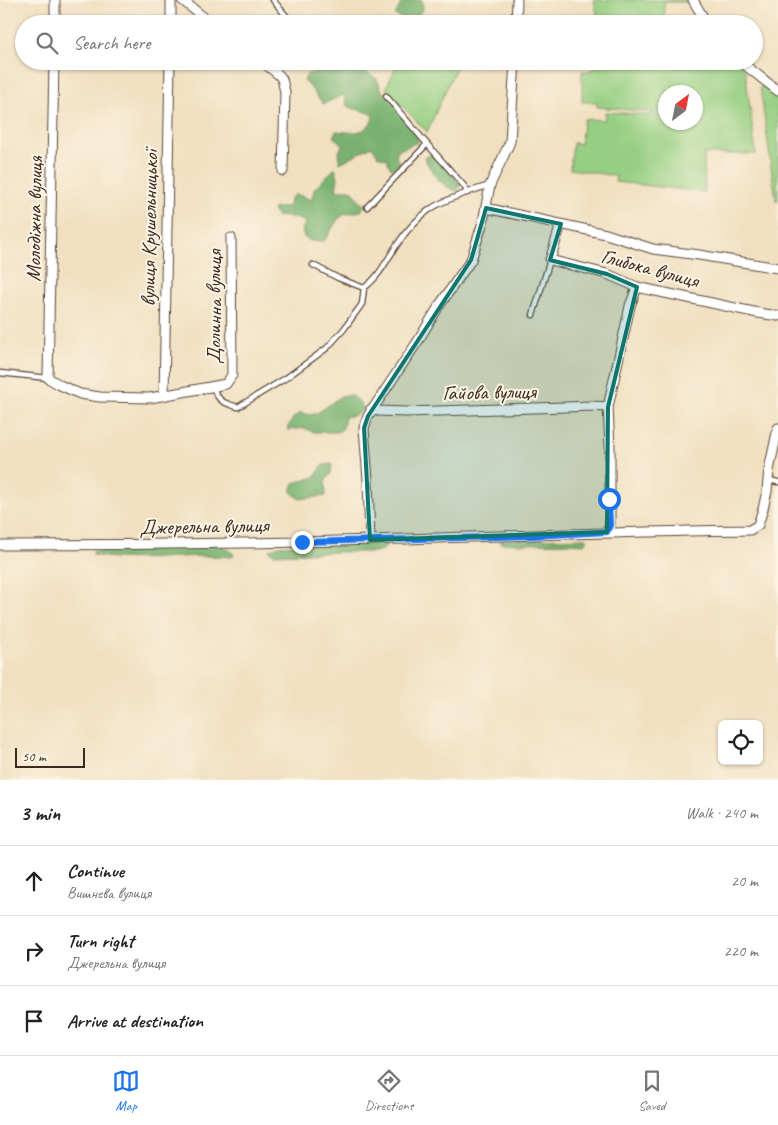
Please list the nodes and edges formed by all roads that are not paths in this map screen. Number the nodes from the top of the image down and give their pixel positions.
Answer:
1 (55, 0) edge
2 (171, 0) edge
3 (182, 0) edge
4 (273, 0) edge
5 (517, 0) edge
6 (693, 0) edge
7 (55, 15) edge
8 (171, 15) edge
9 (201, 15) edge
10 (286, 15) edge
11 (516, 15) edge
12 (702, 15) edge
13 (54, 70) edge
14 (170, 70) edge
15 (273, 70) edge
16 (514, 70) edge
17 (751, 70) edge
18 (778, 91) edge
19 (386, 96) dead end
20 (427, 144) junction
21 (283, 171) dead end
22 (490, 185) junction
23 (467, 193) junction
24 (367, 207) dead end
25 (486, 208) junction
26 (561, 224) junction
27 (231, 238) dead end
28 (550, 260) junction
29 (313, 264) dead end
30 (778, 268) edge
31 (637, 287) junction
32 (364, 288) junction
33 (533, 315) dead end
34 (778, 316) edge
35 (0, 373) edge
36 (48, 378) junction
37 (212, 387) junction
38 (164, 396) junction
39 (608, 408) junction
40 (371, 409) junction
41 (778, 428) edge
42 (768, 480) junction
43 (778, 482) edge
44 (607, 532) junction
45 (370, 540) junction
46 (0, 545) edge

1 - 7 street
2 - 8 street
3 - 9 street
4 - 10 lane
5 - 11 street
6 - 12 street
13 - 36 street, Молодіжна вулиця
14 - 38 street, вулиця Крушельницької
15 - 21 street
16 - 22 street
17 - 18 street
19 - 20 lane
20 - 23 lane
20 - 24 lane
22 - 23 lane
22 - 25 street
23 - 32 lane
25 - 26 street
25 - 40 street
26 - 28 street
26 - 30 street
27 - 37 street, Долинна вулиця
28 - 31 street, Глибока вулиця
28 - 33 lane
29 - 32 lane
31 - 34 street, Глибока вулиця
31 - 39 street
32 - 37 lane
35 - 36 lane
36 - 38 street
37 - 38 street
39 - 40 street, Гайова вулиця
39 - 44 street
40 - 45 street
41 - 42 street, Джерельна вулиця
42 - 43 lane
42 - 44 street, Джерельна вулиця
44 - 45 street, Джерельна вулиця
45 - 46 street, Джерельна вулиця

